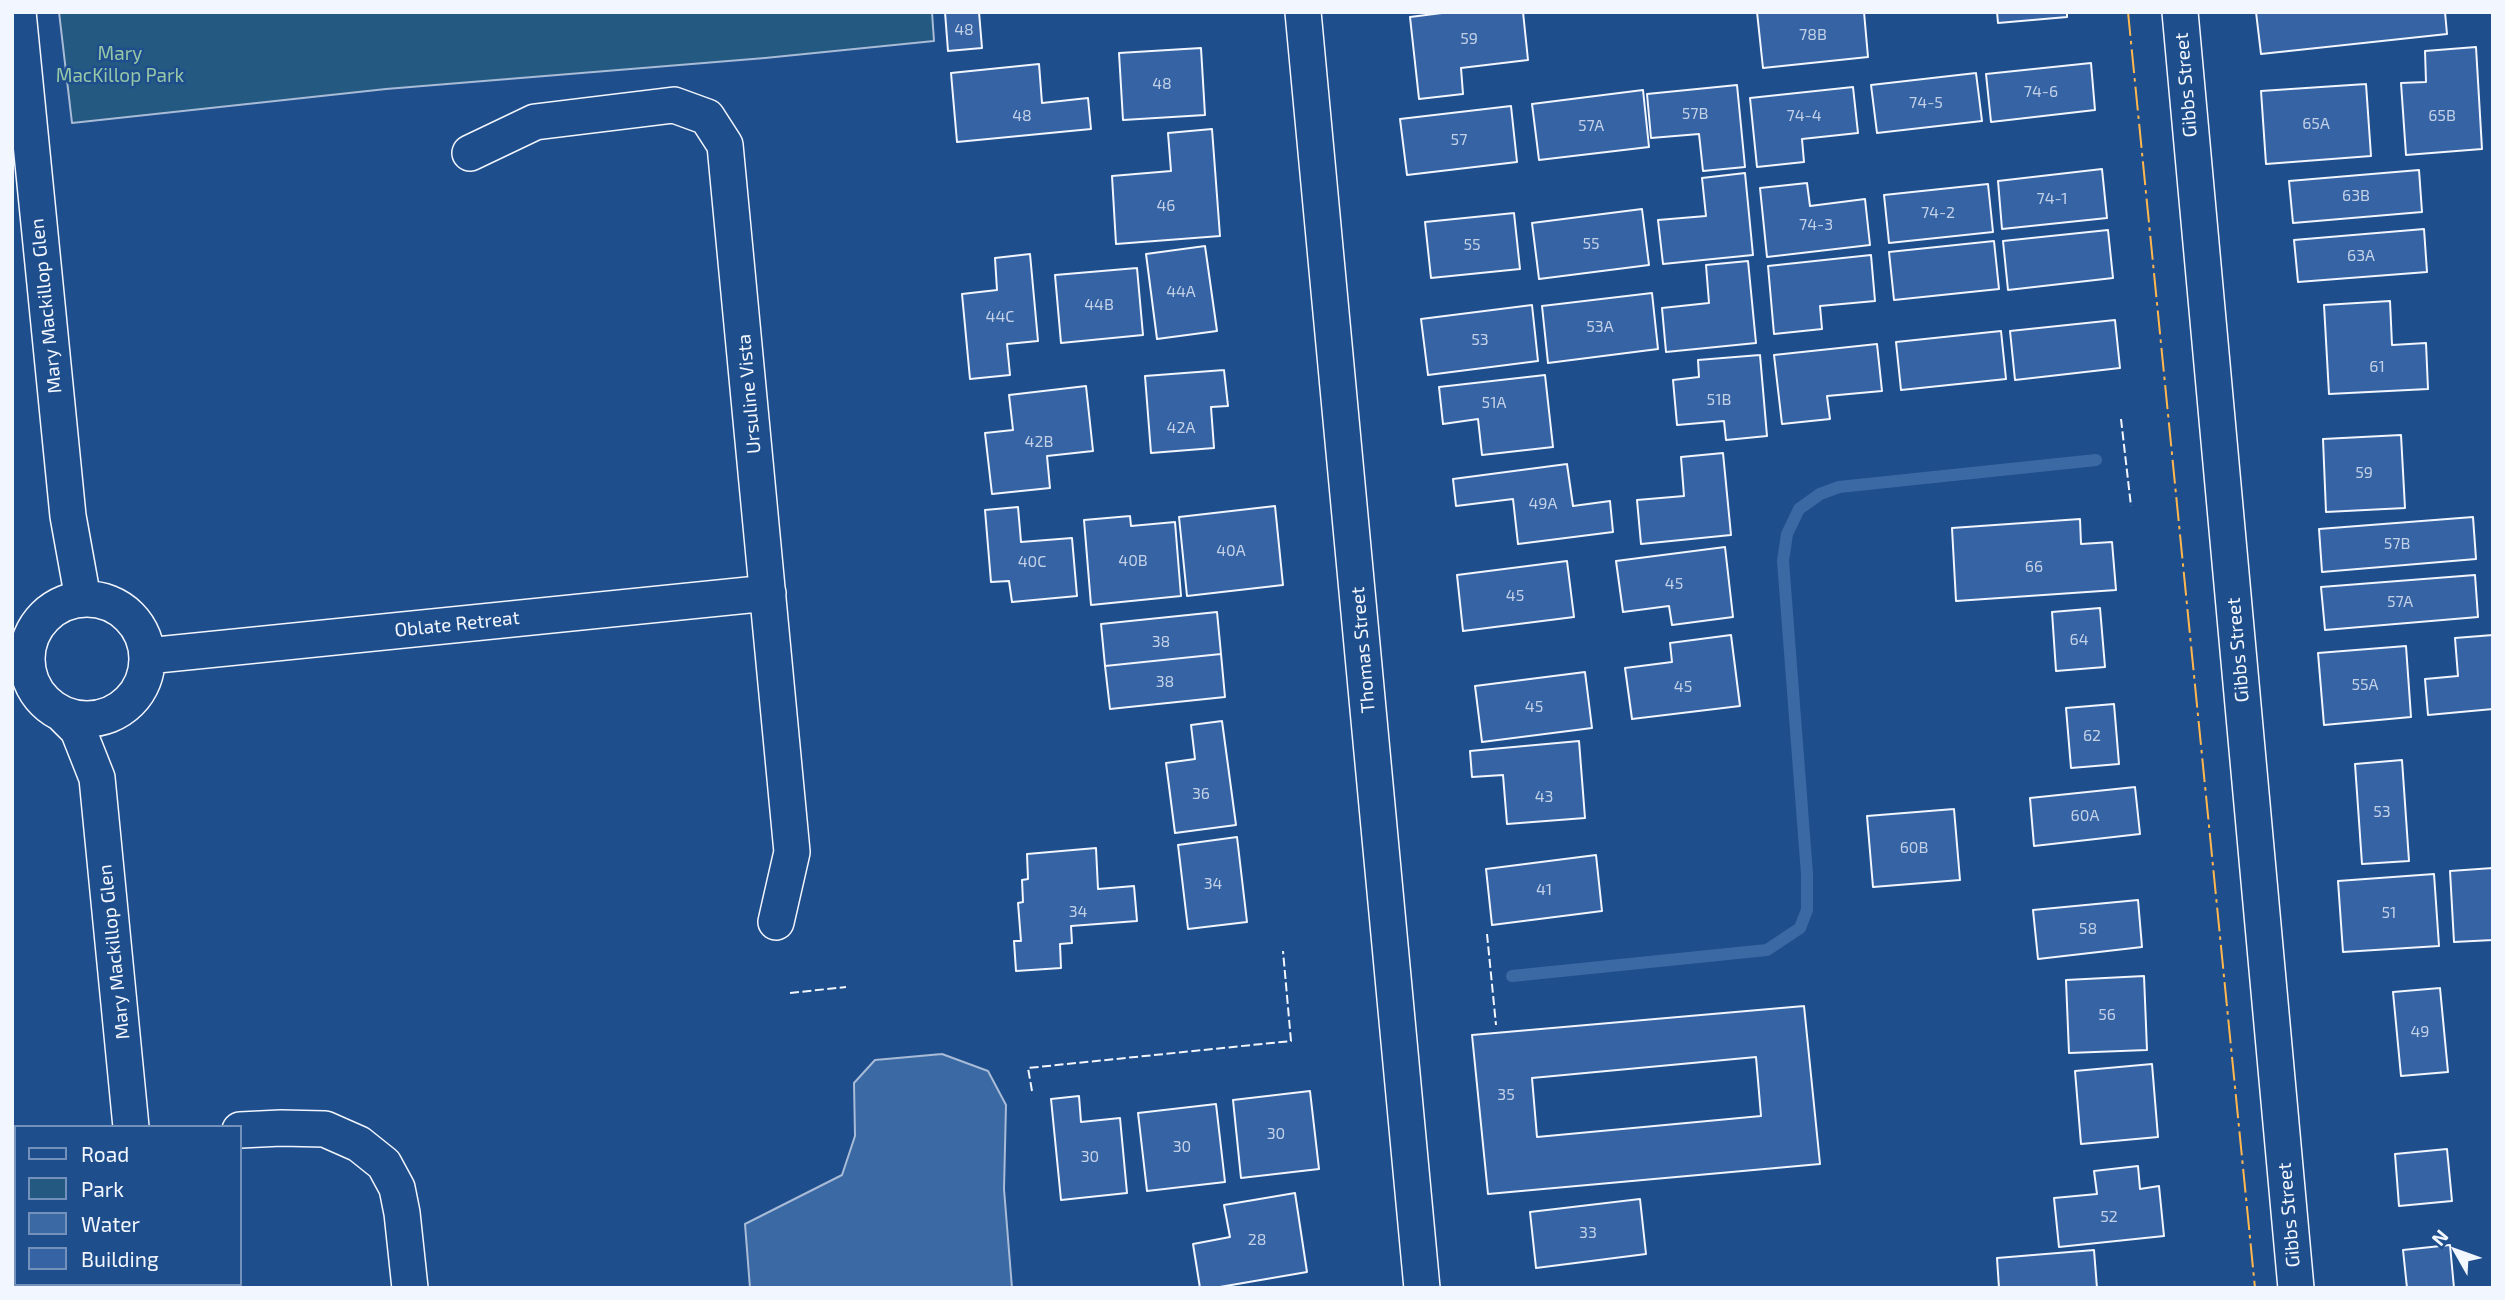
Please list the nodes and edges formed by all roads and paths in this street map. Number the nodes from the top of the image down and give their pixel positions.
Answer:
1 (18, 12) edge
2 (1303, 12) edge
3 (2180, 12) edge
4 (470, 153) dead end
5 (26, 247) edge
6 (768, 593) junction
7 (83, 599) junction
8 (147, 656) junction
9 (20, 662) edge
10 (121, 708) junction
11 (61, 713) junction
12 (97, 778) junction
13 (776, 922) dead end
14 (131, 1125) edge
15 (242, 1130) edge
16 (410, 1288) edge
17 (1422, 1288) edge
18 (2296, 1288) edge

1 - 5 street, Mary Mackillop Glen
2 - 17 street, Thomas Street
3 - 18 street, Gibbs Street
4 - 6 street, Ursuline Vista
5 - 7 street, Mary Mackillop Glen
6 - 8 street, Oblate Retreat
6 - 13 street, Ursuline Vista
7 - 8 street
7 - 9 street
8 - 10 street
9 - 11 street
10 - 11 street
10 - 12 street
11 - 12 street
12 - 14 street, Mary Mackillop Glen
15 - 16 street

